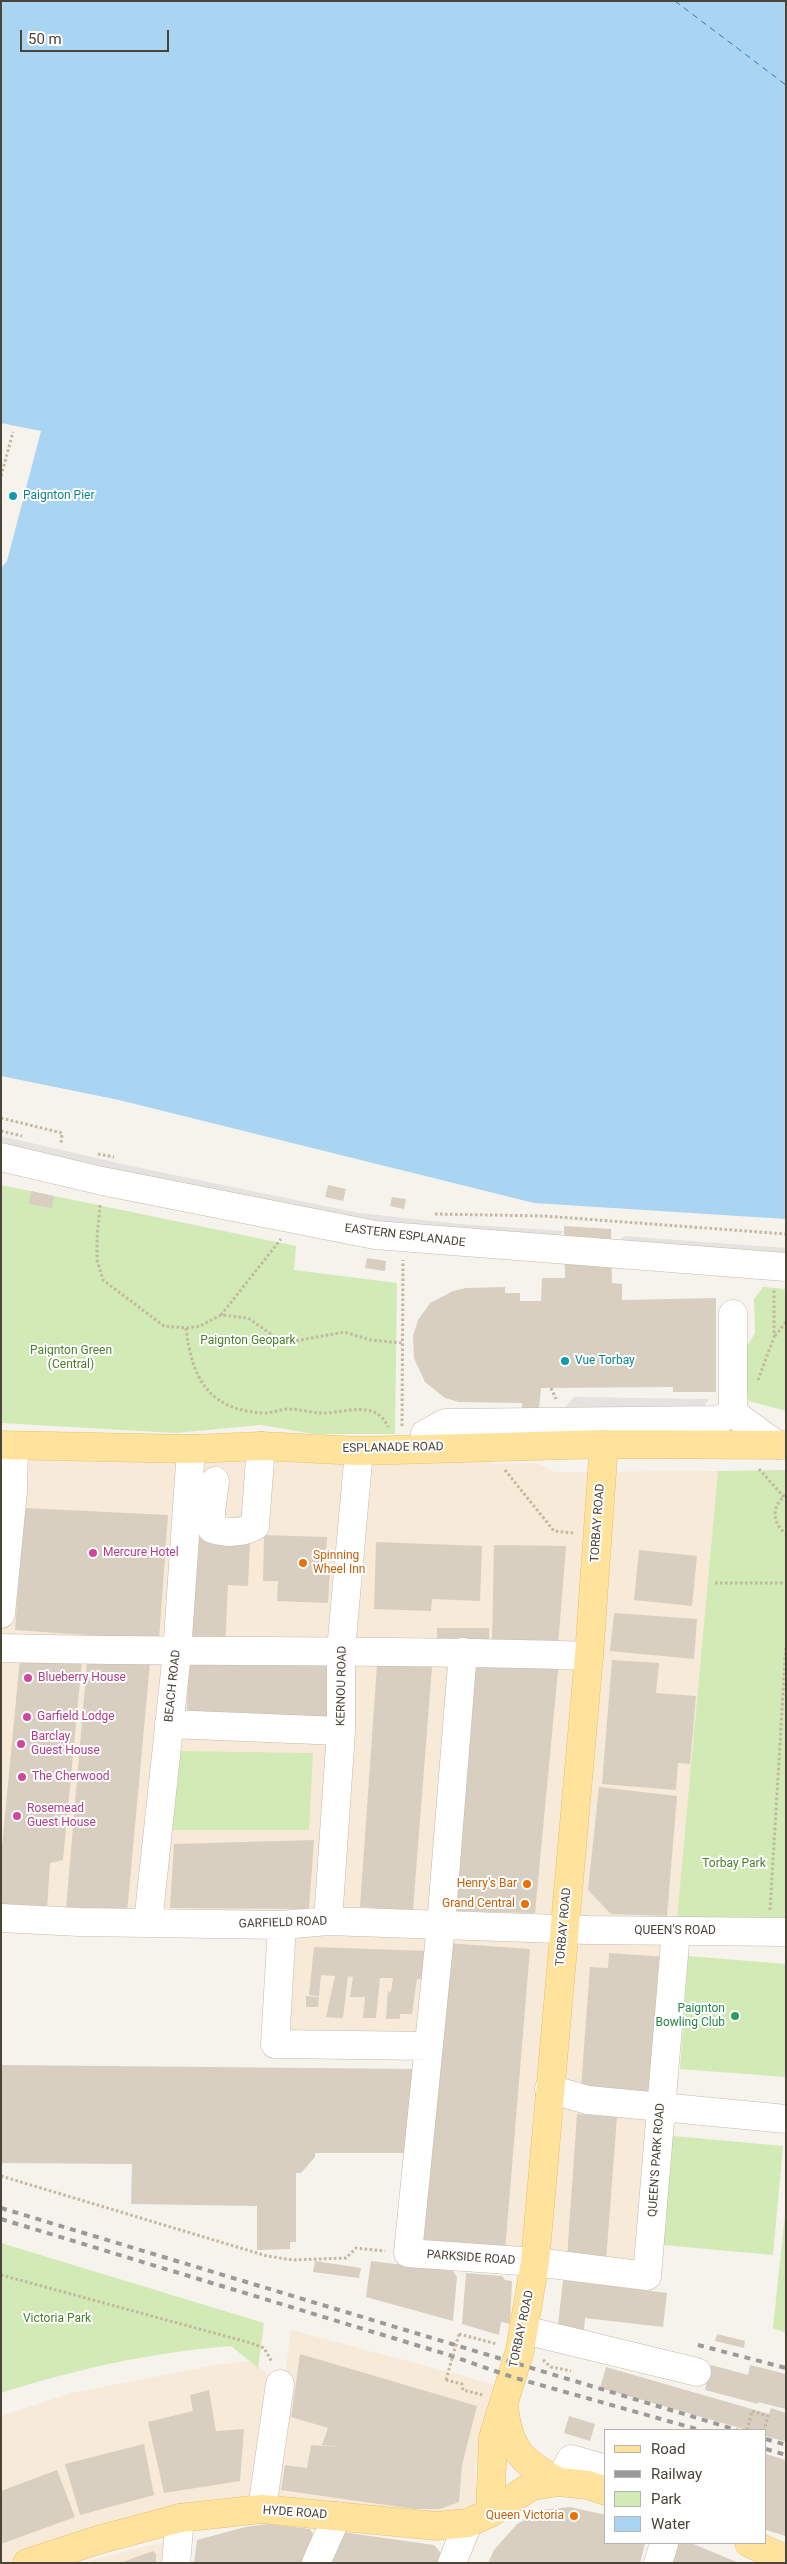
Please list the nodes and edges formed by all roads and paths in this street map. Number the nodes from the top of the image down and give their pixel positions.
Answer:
1 (13, 432) dead end
2 (1, 476) edge
3 (2, 1118) edge
4 (1, 1131) edge
5 (27, 1137) dead end
6 (52, 1143) dead end
7 (61, 1145) junction
8 (70, 1147) dead end
9 (88, 1152) dead end
10 (1, 1157) edge
11 (116, 1158) dead end
12 (102, 1181) junction
13 (429, 1214) dead end
14 (293, 1220) junction
15 (786, 1234) edge
16 (403, 1238) junction
17 (780, 1267) edge
18 (733, 1314) dead end
19 (221, 1315) junction
20 (786, 1322) edge
21 (186, 1328) junction
22 (774, 1337) junction
23 (403, 1343) junction
24 (756, 1382) dead end
25 (733, 1413) junction
26 (604, 1444) junction
27 (7, 1445) edge
28 (781, 1445) edge
29 (261, 1446) junction
30 (738, 1446) junction
31 (486, 1447) junction
32 (396, 1448) junction
33 (425, 1448) junction
34 (192, 1449) junction
35 (359, 1451) junction
36 (215, 1481) dead end
37 (785, 1496) edge
38 (200, 1530) junction
39 (786, 1534) edge
40 (597, 1536) junction
41 (716, 1583) dead end
42 (786, 1583) edge
43 (1, 1614) edge
44 (786, 1644) edge
45 (1, 1648) edge
46 (341, 1650) junction
47 (177, 1652) junction
48 (462, 1652) junction
49 (589, 1656) junction
50 (169, 1724) junction
51 (341, 1731) junction
52 (328, 1921) junction
53 (4, 1923) edge
54 (148, 1923) junction
55 (282, 1925) junction
56 (441, 1925) junction
57 (564, 1929) junction
58 (676, 1931) junction
59 (777, 1931) edge
60 (429, 2046) junction
61 (549, 2088) junction
62 (661, 2107) junction
63 (786, 2119) edge
64 (1, 2176) edge
65 (408, 2253) junction
66 (534, 2262) junction
67 (1, 2274) edge
68 (524, 2330) junction
69 (488, 2342) dead end
70 (697, 2372) dead end
71 (280, 2384) joint
72 (478, 2394) dead end
73 (504, 2406) junction
74 (746, 2429) edge
75 (764, 2429) edge
76 (604, 2468) edge
77 (559, 2482) junction
78 (604, 2490) edge
79 (262, 2509) junction
80 (337, 2516) junction
81 (180, 2518) junction
82 (479, 2518) junction
83 (27, 2563) edge
84 (176, 2563) edge
85 (316, 2563) edge
86 (452, 2563) edge

1 - 2 path
3 - 7 path
4 - 5 path
6 - 7 path
7 - 8 path
9 - 11 path
10 - 12 street, EASTERN ESPLANADE
12 - 14 street, EASTERN ESPLANADE
12 - 21 path
13 - 15 path
14 - 16 street, EASTERN ESPLANADE
14 - 19 path
16 - 17 street, EASTERN ESPLANADE
16 - 23 path
17 - 22 path
18 - 25 street
19 - 21 path
19 - 23 path
20 - 22 path
21 - 32 path
22 - 24 path
23 - 32 path
25 - 28 street
25 - 33 street
26 - 30 main road, ESPLANADE ROAD
26 - 31 main road, ESPLANADE ROAD
26 - 40 main road, TORBAY ROAD
27 - 34 main road, ESPLANADE ROAD
27 - 43 street
28 - 30 main road, ESPLANADE ROAD
29 - 34 main road, ESPLANADE ROAD
29 - 35 main road, ESPLANADE ROAD
29 - 38 street
30 - 37 path
31 - 33 main road, ESPLANADE ROAD
31 - 40 path
32 - 33 main road, ESPLANADE ROAD
32 - 35 main road, ESPLANADE ROAD
34 - 38 street, BEACH ROAD
35 - 46 street, KERNOU ROAD
36 - 38 street
37 - 39 path
38 - 47 street, BEACH ROAD
40 - 49 main road, TORBAY ROAD
41 - 42 path
44 - 59 path
45 - 47 street
46 - 47 street
46 - 48 street
46 - 51 street, KERNOU ROAD
47 - 50 street, BEACH ROAD
48 - 49 street
48 - 56 street
49 - 57 main road, TORBAY ROAD
50 - 51 street
50 - 54 street, BEACH ROAD
51 - 52 street, KERNOU ROAD
52 - 55 street, GARFIELD ROAD
52 - 56 street, GARFIELD ROAD
53 - 54 street, GARFIELD ROAD
54 - 55 street, GARFIELD ROAD
55 - 60 street
56 - 57 street, GARFIELD ROAD
56 - 60 street
57 - 58 street, QUEEN'S ROAD
57 - 61 main road, TORBAY ROAD
58 - 59 street, QUEEN'S ROAD
58 - 62 street, QUEEN'S PARK ROAD
60 - 65 street
61 - 62 street
61 - 66 main road, TORBAY ROAD
62 - 63 street
62 - 66 street, QUEEN'S PARK ROAD
64 - 65 path
65 - 66 street, PARKSIDE ROAD
66 - 68 main road, TORBAY ROAD
67 - 71 path
68 - 70 street
68 - 73 main road, TORBAY ROAD
69 - 72 path, bridge
71 - 79 street
73 - 77 main road, TORBAY ROAD
73 - 82 main road, TORBAY ROAD
74 - 75 path
76 - 77 street
77 - 78 main road
77 - 82 main road, HYDE ROAD
79 - 80 main road, HYDE ROAD
79 - 81 main road, HYDE ROAD
80 - 82 main road, HYDE ROAD
80 - 85 street
81 - 83 main road, HYDE ROAD
81 - 84 street
82 - 86 street

